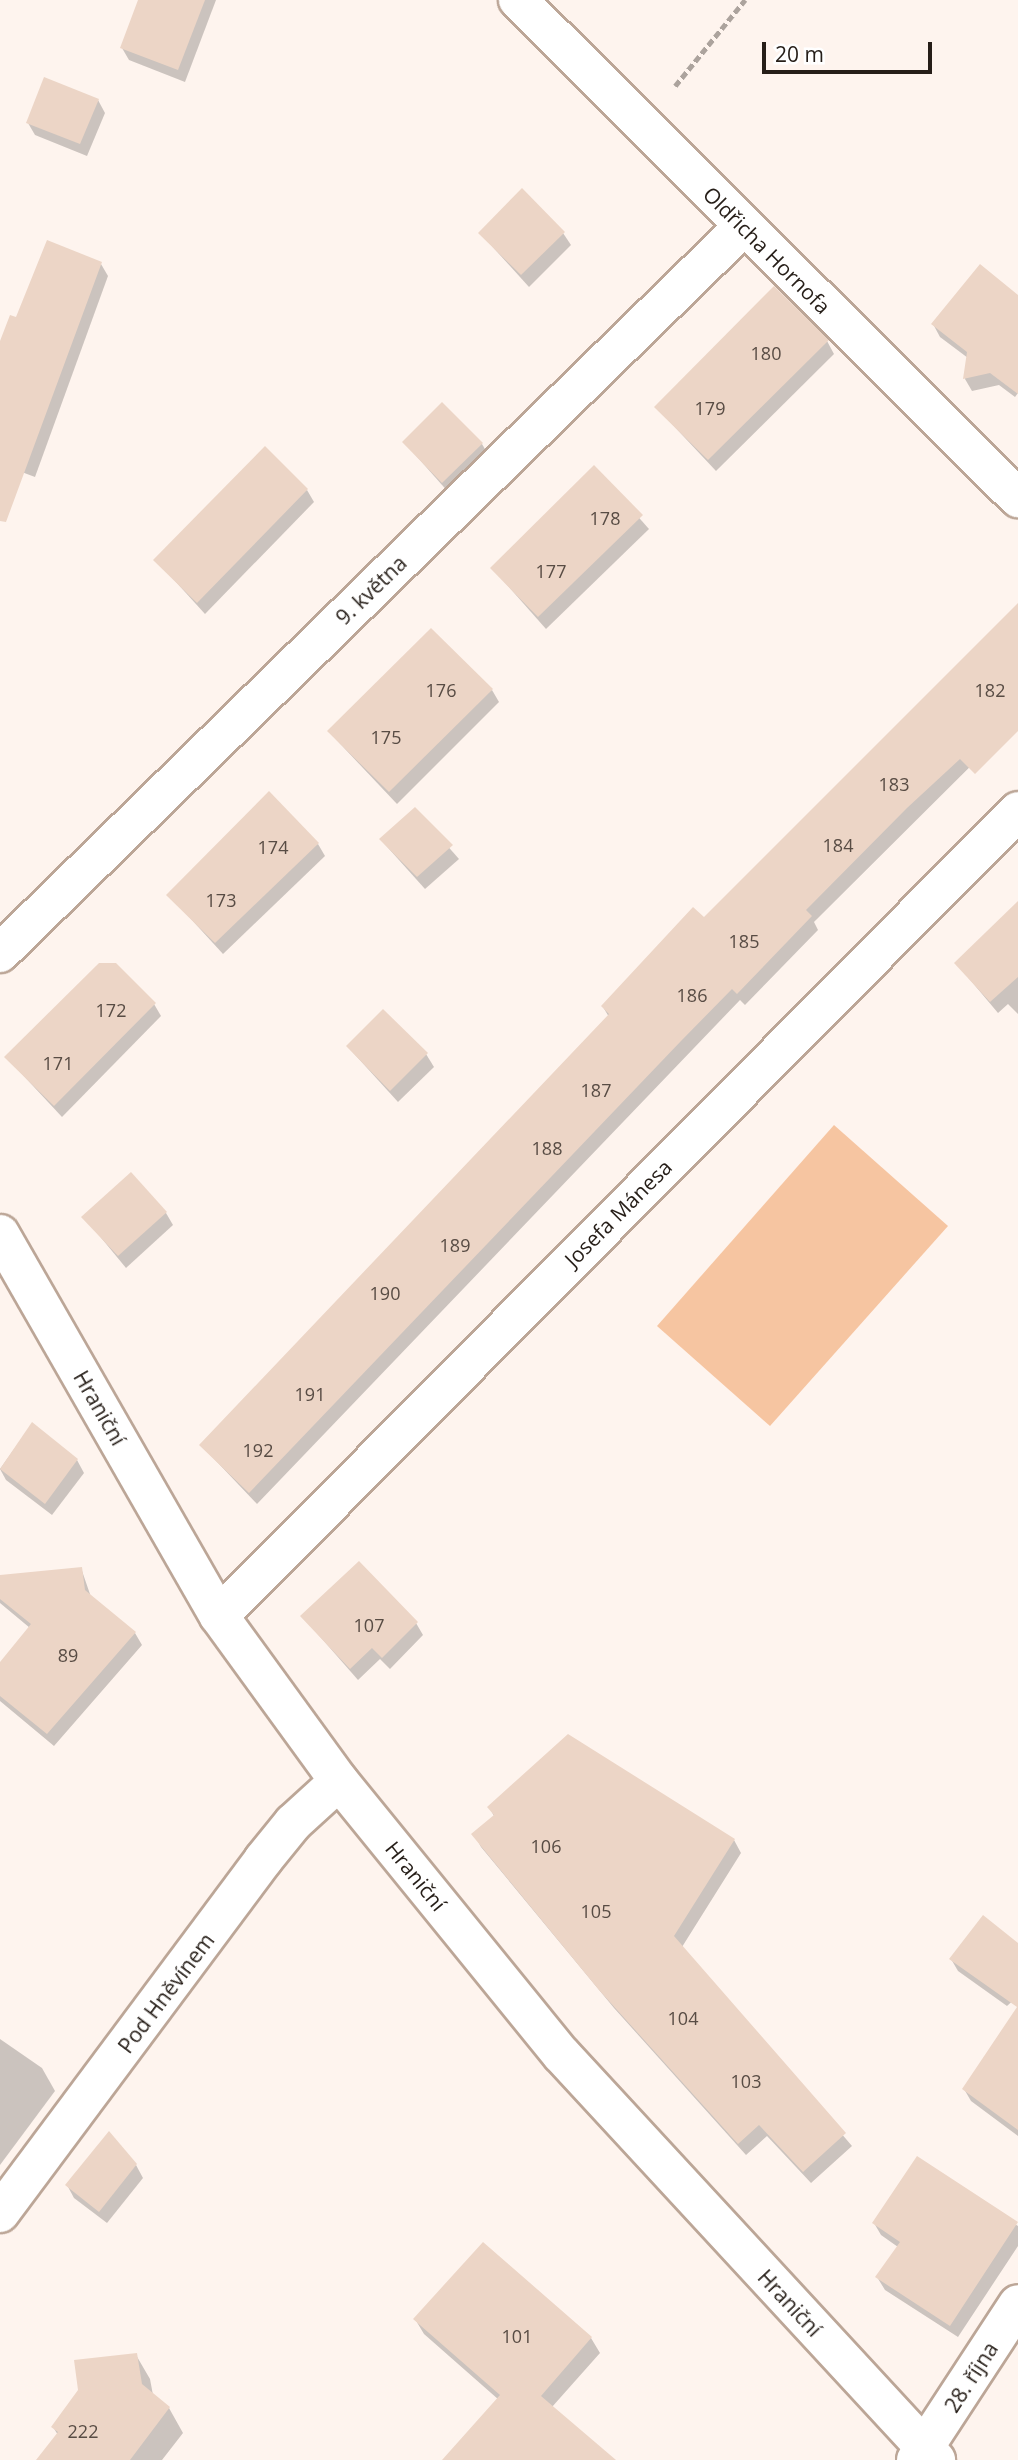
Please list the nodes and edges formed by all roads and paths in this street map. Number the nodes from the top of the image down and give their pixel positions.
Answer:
1 (518, 0) edge
2 (746, 0) edge
3 (642, 127) junction
4 (743, 227) junction
5 (1018, 498) edge
6 (1018, 811) edge
7 (0, 953) edge
8 (0, 1234) edge
9 (219, 1616) junction
10 (339, 1782) junction
11 (0, 2213) edge
12 (1018, 2304) edge
13 (926, 2457) edge

1 - 3 street, Oldřicha Hornofa
2 - 3 path
3 - 4 street, Oldřicha Hornofa
4 - 5 street, Oldřicha Hornofa
4 - 7 street, 9. května
6 - 9 street, Josefa Mánesa
8 - 9 street, Hraniční
9 - 10 street, Hraniční
10 - 11 street, Pod Hněvínem
10 - 13 street, Hraniční
12 - 13 street, 28. října

